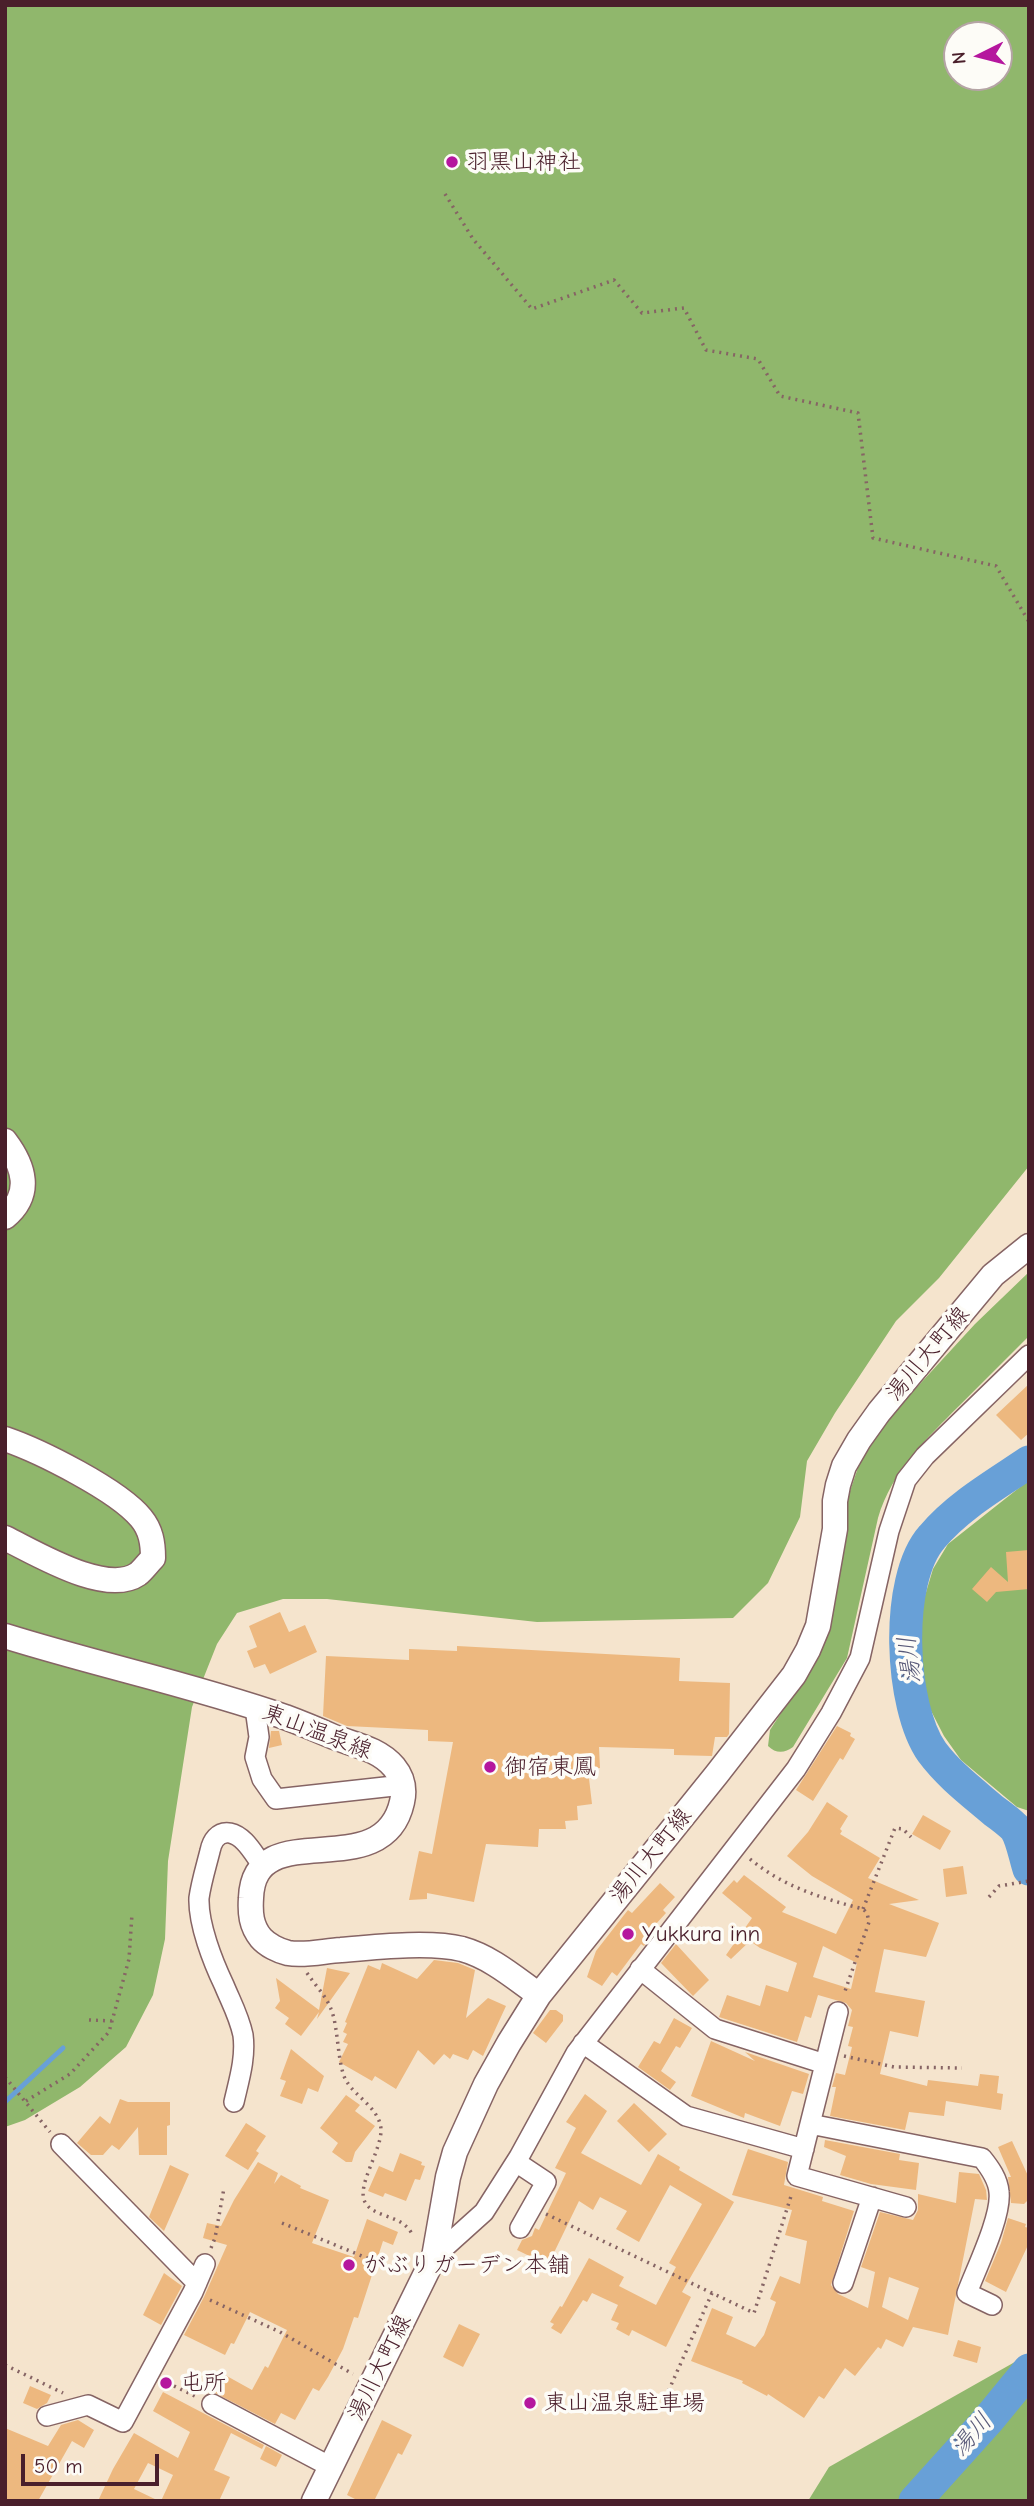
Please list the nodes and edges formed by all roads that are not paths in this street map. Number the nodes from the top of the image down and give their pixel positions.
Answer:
1 (5, 1140) edge
2 (5, 1217) edge
3 (1029, 1246) edge
4 (1029, 1355) edge
5 (5, 1439) edge
6 (5, 1538) edge
7 (5, 1636) edge
8 (255, 1708) junction
9 (403, 1785) junction
10 (263, 1866) junction
11 (640, 1969) junction
12 (539, 1995) junction
13 (838, 2012) road end
14 (583, 2043) junction
15 (827, 2058) junction
16 (234, 2102) dead end
17 (810, 2124) junction
18 (61, 2144) road end
19 (804, 2149) junction
20 (516, 2162) junction
21 (872, 2197) junction
22 (906, 2207) dead end
23 (520, 2228) dead end
24 (434, 2257) junction
25 (205, 2264) road end
26 (843, 2283) dead end
27 (195, 2288) junction
28 (992, 2305) dead end
29 (212, 2404) road end
30 (47, 2416) dead end
31 (331, 2467) junction
32 (314, 2501) edge

1 - 2 main road
3 - 12 main road, 湯川大町線
4 - 11 street
5 - 6 main road
7 - 8 main road, 東山温泉線
8 - 9 main road, 東山温泉線
8 - 9 street
9 - 10 main road
10 - 12 main road
10 - 16 street
11 - 14 street
11 - 15 street
12 - 24 main road, 湯川大町線
13 - 15 street
14 - 19 street
14 - 20 street
15 - 17 street
17 - 19 street
17 - 28 street
18 - 27 street
19 - 21 street
20 - 23 street
20 - 24 street
21 - 22 street
21 - 26 street
24 - 31 main road, 湯川大町線
25 - 27 street
27 - 30 street
29 - 31 street
31 - 32 main road, 湯川大町線

